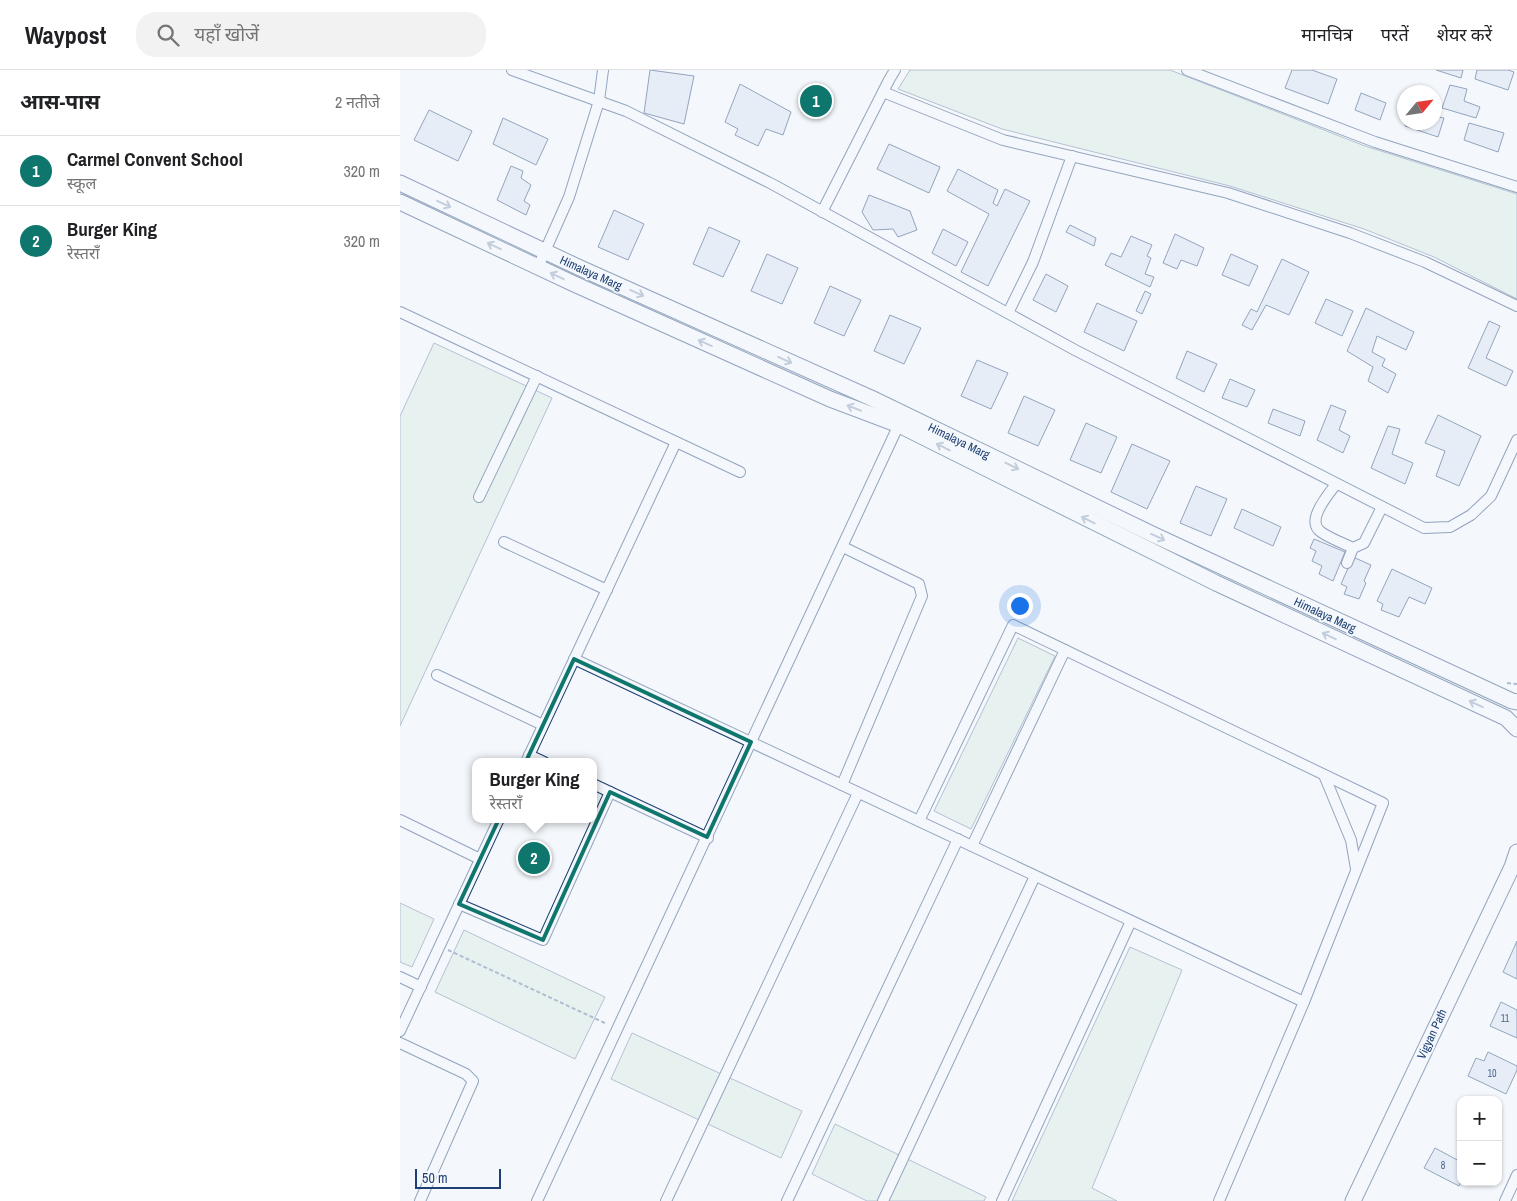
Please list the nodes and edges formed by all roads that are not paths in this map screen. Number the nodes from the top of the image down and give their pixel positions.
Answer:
1 (512, 70) edge
2 (603, 70) edge
3 (895, 70) edge
4 (1187, 70) edge
5 (883, 92) junction
6 (598, 101) junction
7 (1072, 156) junction
8 (400, 183) edge
9 (1517, 187) edge
10 (400, 202) edge
11 (822, 212) junction
12 (545, 252) junction
13 (538, 267) junction
14 (1517, 306) edge
15 (400, 312) edge
16 (1008, 313) junction
17 (537, 376) junction
18 (901, 420) junction
19 (1517, 440) edge
20 (676, 442) junction
21 (740, 472) dead end
22 (1336, 484) junction
23 (479, 497) dead end
24 (1382, 507) junction
25 (504, 542) dead end
26 (843, 546) junction
27 (1353, 548) junction
28 (1347, 563) dead end
29 (606, 590) junction
30 (1065, 650) junction
31 (574, 659) junction
32 (437, 675) dead end
33 (1517, 702) edge
34 (543, 725) junction
35 (1517, 730) edge
36 (751, 742) junction
37 (528, 758) edge
38 (1324, 775) junction
39 (842, 785) junction
40 (597, 786) edge
41 (610, 792) junction
42 (858, 793) junction
43 (400, 820) edge
44 (597, 821) edge
45 (919, 821) junction
46 (497, 823) edge
47 (596, 823) edge
48 (707, 838) junction
49 (958, 839) junction
50 (972, 846) junction
51 (1517, 852) edge
52 (480, 859) junction
53 (1514, 864) edge
54 (1357, 870) junction
55 (1035, 876) junction
56 (459, 904) junction
57 (1131, 921) junction
58 (400, 977) edge
59 (420, 987) junction
60 (1304, 1002) junction
61 (400, 1031) edge
62 (400, 1043) edge
63 (1517, 1175) edge
64 (420, 1201) edge
65 (537, 1201) edge
66 (666, 1201) edge
67 (787, 1201) edge
68 (883, 1201) edge
69 (1002, 1201) edge
70 (1219, 1201) edge
71 (1354, 1201) edge
72 (1505, 1201) edge

1 - 6 street
2 - 6 street
3 - 5 street
4 - 9 street
5 - 7 street
5 - 11 street
6 - 11 street
6 - 12 street
7 - 14 street
7 - 16 street
8 -> 12 main road, Himalaya Marg
13 -> 10 main road, Himalaya Marg
11 - 16 street
12 - 13 street
12 -> 18 main road, Himalaya Marg
18 -> 13 main road, Himalaya Marg
15 - 17 street
16 - 22 street
17 - 20 street
17 - 23 street
18 - 26 street
18 -> 33 main road, Himalaya Marg
35 -> 18 main road, Himalaya Marg
19 - 24 street
20 - 21 street
20 - 29 street
22 - 24 street
22 - 27 street
24 - 27 street
25 - 29 street
26 - 36 street
26 - 39 street
27 - 28 street
29 - 31 street
30 - 38 street
30 - 45 street
30 - 50 street
31 - 34 street
31 - 36 street
32 - 34 street
34 - 37 street
36 - 39 street
36 - 48 street
38 - 54 street
38 - 54 street
39 - 42 street
40 - 41 street
41 - 44 street
41 - 48 street
42 - 45 street
42 - 66 street
43 - 52 street
45 - 49 street
46 - 52 street
47 - 56 street
48 - 65 street
49 - 50 street
49 - 67 street
50 - 55 street
51 - 53 main road, Vigyan Path
52 - 56 street
53 - 71 main road, Vigyan Path
54 - 60 street
55 - 57 street
55 - 68 street
56 - 59 street
57 - 60 street
57 - 69 street
58 - 59 street
59 - 61 street
60 - 70 street
62 - 64 street
63 - 72 street

